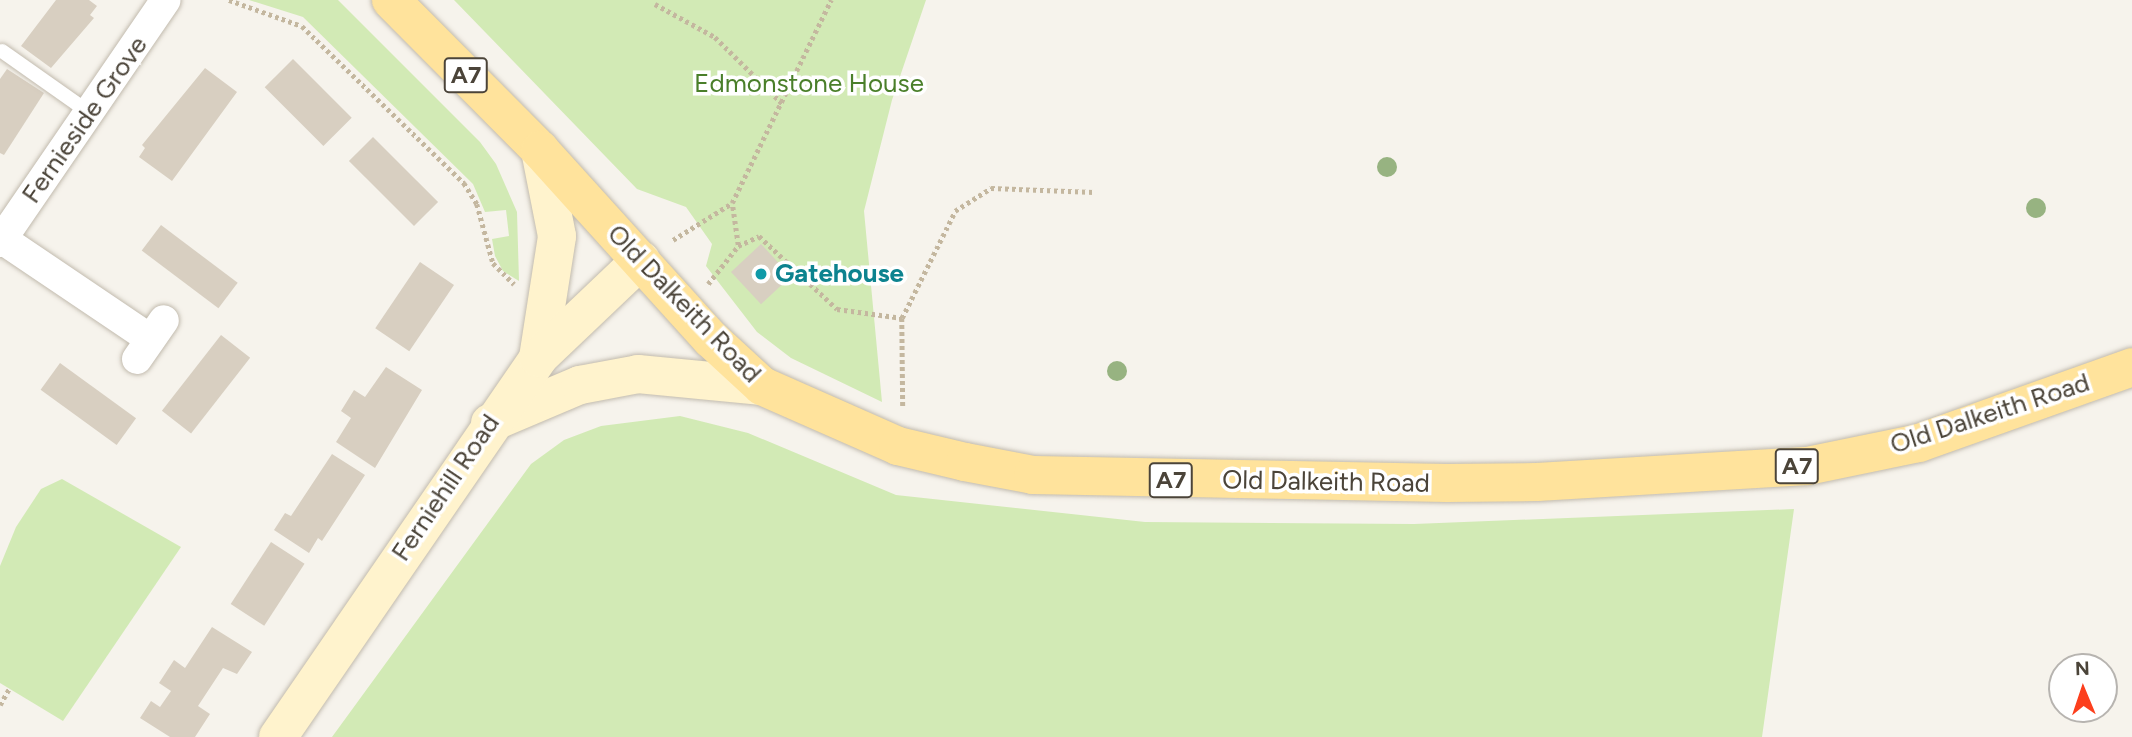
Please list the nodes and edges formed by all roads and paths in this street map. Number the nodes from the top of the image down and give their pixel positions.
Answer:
1 (166, 0) edge
2 (229, 0) edge
3 (391, 0) edge
4 (831, 0) edge
5 (655, 4) dead end
6 (2, 51) edge
7 (783, 104) junction
8 (90, 113) junction
9 (540, 150) junction
10 (1094, 192) dead end
11 (732, 202) junction
12 (666, 232) dead end
13 (1, 240) edge
14 (738, 246) junction
15 (641, 260) junction
16 (707, 285) dead end
17 (551, 291) junction
18 (902, 318) junction
19 (150, 339) dead end
20 (538, 358) junction
21 (2132, 367) edge
22 (762, 386) junction
23 (488, 424) junction
24 (898, 446) junction
25 (9, 689) dead end
26 (0, 705) edge
27 (278, 737) edge

1 - 8 street, Fernieside Grove
2 - 17 path
3 - 9 main road, Old Dalkeith Road / A7
4 - 7 path
5 - 7 path
6 - 8 lane
7 - 11 path
8 - 13 street, Fernieside Grove
9 - 15 main road, Old Dalkeith Road / A7
9 - 17 main road
10 - 18 path
11 - 12 path
11 - 14 path
13 - 19 street, Fernieside Grove
14 - 16 path
14 - 18 path
15 - 20 main road, Ferniehill Road
15 - 22 main road, Old Dalkeith Road / A7
17 - 20 main road
18 - 24 path
20 - 23 main road, Ferniehill Road
21 - 24 main road, Old Dalkeith Road / A7
22 - 23 main road
22 - 24 main road, Old Dalkeith Road / A7
23 - 27 main road, Ferniehill Road
25 - 26 path

